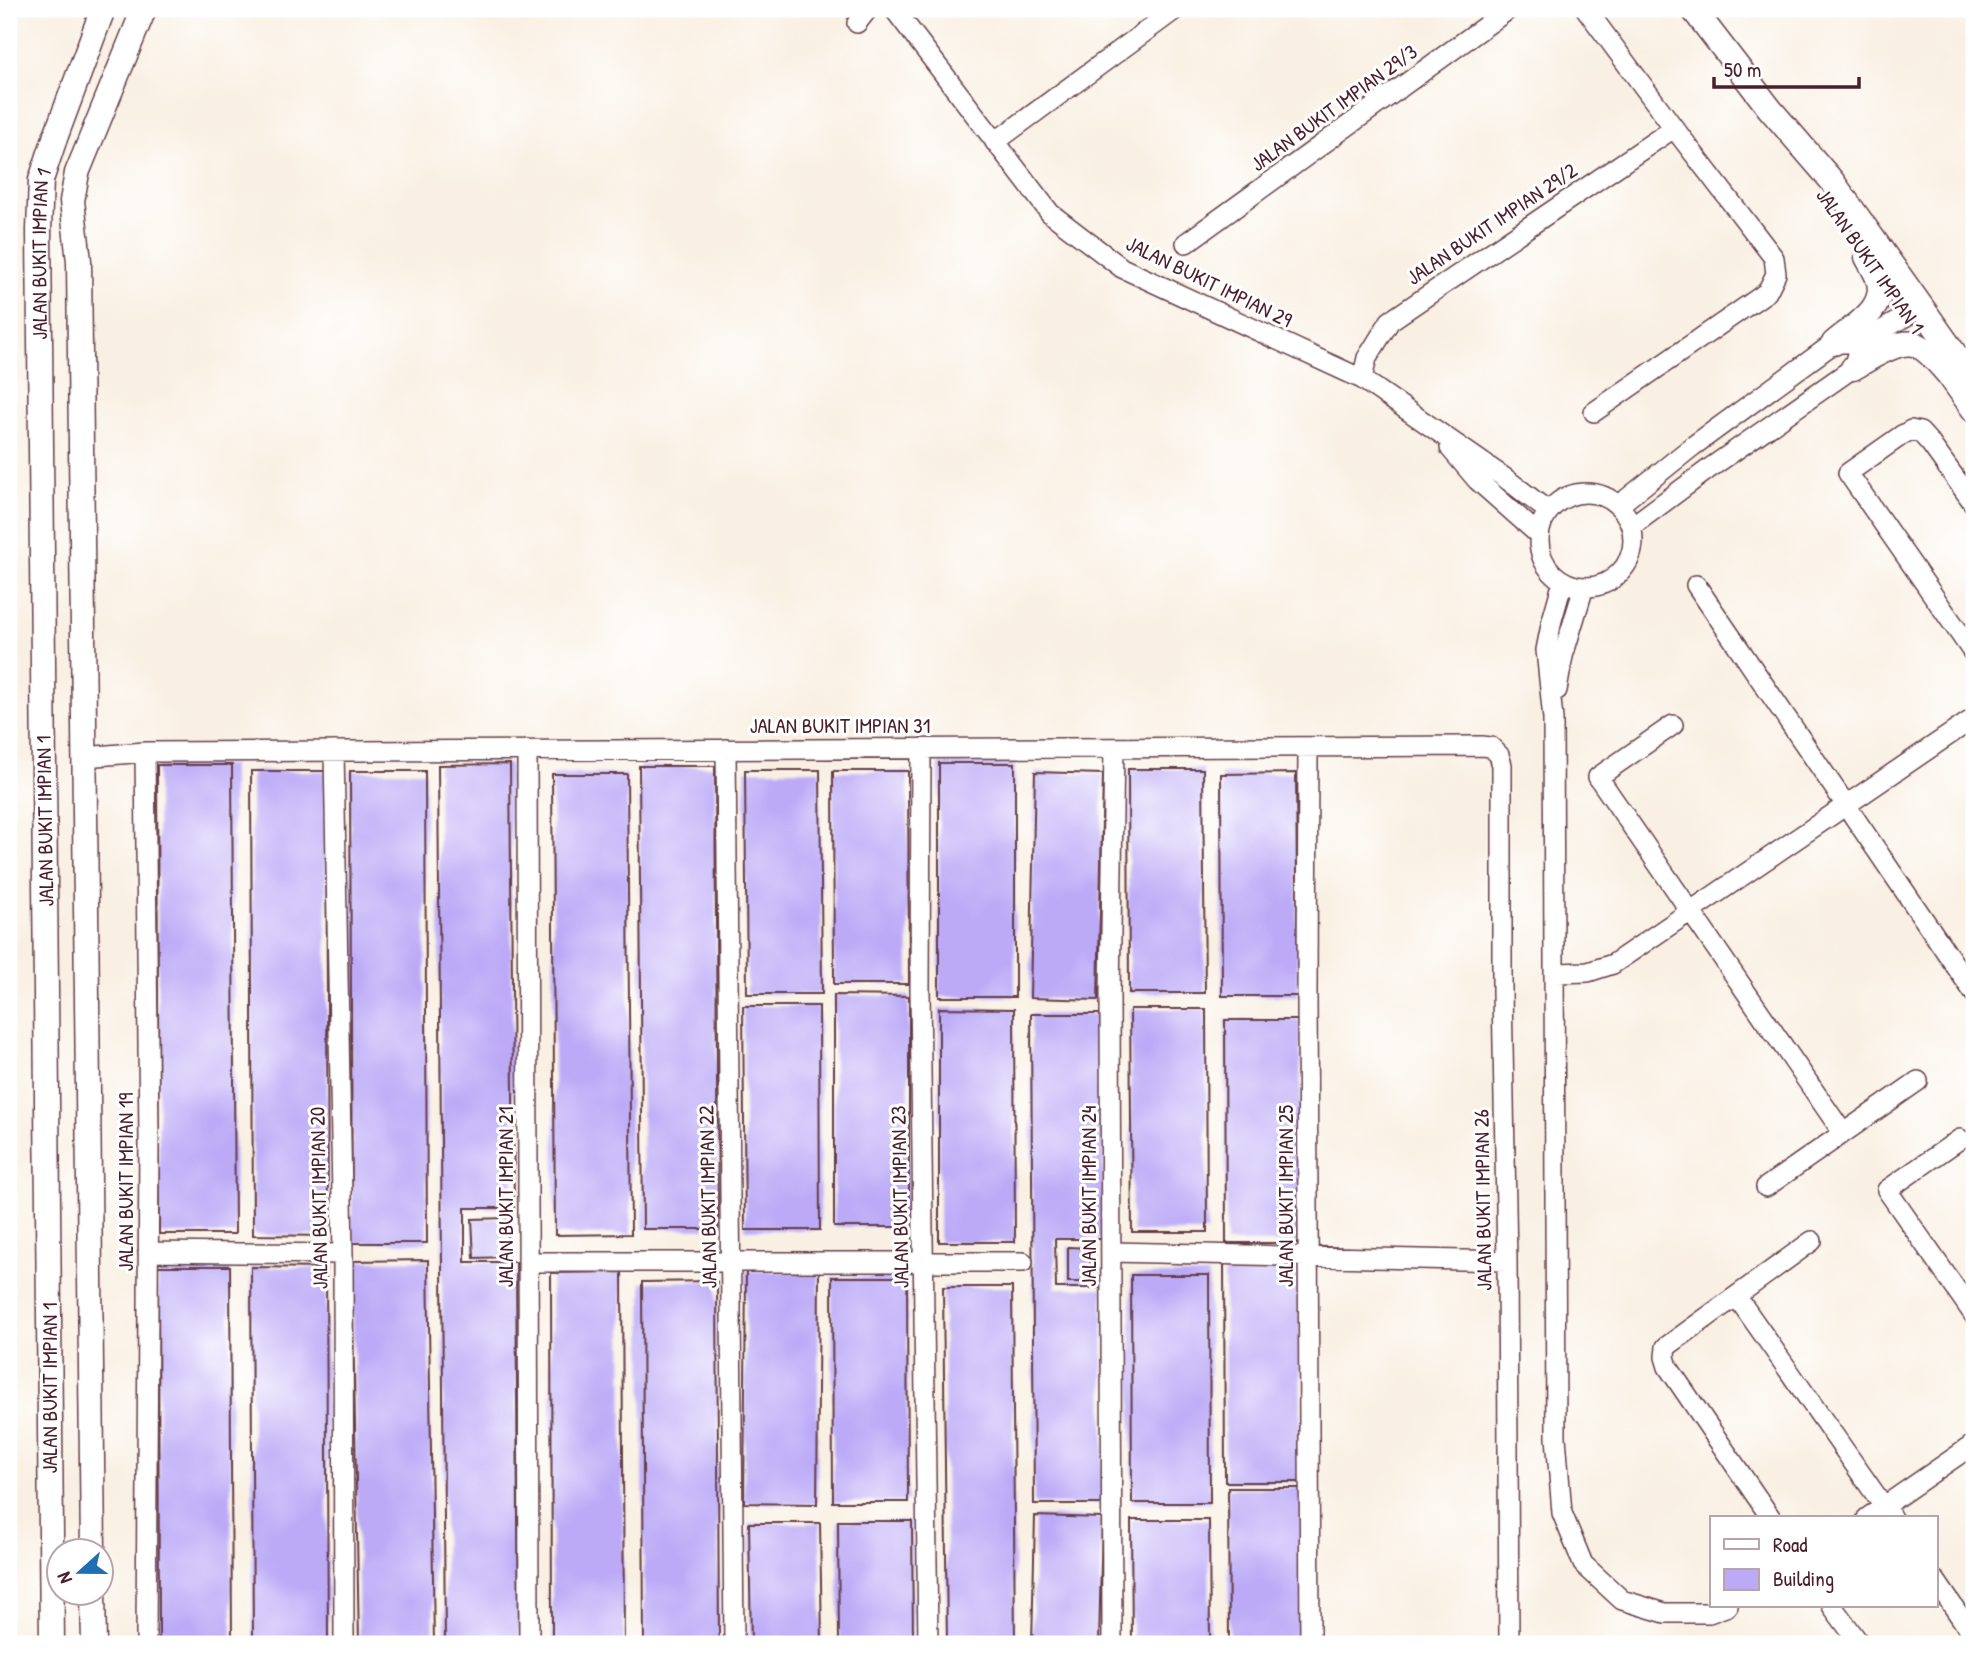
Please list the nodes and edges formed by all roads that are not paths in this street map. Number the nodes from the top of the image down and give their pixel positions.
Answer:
1 (103, 9) edge
2 (144, 9) edge
3 (894, 9) edge
4 (1176, 9) edge
5 (1509, 9) edge
6 (1586, 9) edge
7 (1693, 9) edge
8 (1770, 109) junction
9 (1674, 128) junction
10 (995, 142) junction
11 (1186, 243) dead end
12 (1867, 257) junction
13 (1900, 277) junction
14 (1908, 315) junction
15 (1942, 335) junction
16 (1834, 343) junction
17 (1860, 343) junction
18 (1853, 368) junction
19 (1362, 379) junction
20 (1964, 381) edge
21 (1767, 392) junction
22 (1974, 410) edge
23 (1594, 412) dead end
24 (1784, 416) junction
25 (1431, 426) junction
26 (1693, 446) junction
27 (1710, 468) junction
28 (1974, 504) edge
29 (1619, 505) junction
30 (1548, 511) junction
31 (1632, 526) junction
32 (1539, 535) junction
33 (1563, 581) junction
34 (1696, 585) dead end
35 (1584, 587) junction
36 (1974, 654) edge
37 (44, 699) junction
38 (1974, 718) edge
39 (1553, 719) junction
40 (1673, 725) dead end
41 (1308, 747) junction
42 (1114, 748) junction
43 (726, 749) junction
44 (922, 749) junction
45 (527, 750) junction
46 (334, 751) junction
47 (145, 752) junction
48 (1499, 755) joint
49 (85, 757) junction
50 (45, 803) junction
51 (1846, 805) junction
52 (1690, 912) junction
53 (1556, 974) junction
54 (1974, 993) edge
55 (1918, 1081) dead end
56 (1843, 1133) junction
57 (1960, 1139) dead end
58 (1766, 1186) dead end
59 (1812, 1241) dead end
60 (148, 1252) junction
61 (1112, 1252) junction
62 (343, 1254) junction
63 (1309, 1255) junction
64 (1507, 1261) junction
65 (529, 1262) junction
66 (923, 1262) junction
67 (1023, 1262) dead end
68 (732, 1263) junction
69 (1737, 1297) junction
70 (1974, 1315) edge
71 (1974, 1444) edge
72 (1888, 1512) edge
73 (1770, 1516) edge
74 (93, 1538) edge
75 (1938, 1584) edge
76 (93, 1608) edge
77 (1723, 1608) edge
78 (1833, 1608) edge
79 (1974, 1637) edge
80 (52, 1644) edge
81 (94, 1644) edge
82 (146, 1644) edge
83 (344, 1644) edge
84 (529, 1644) edge
85 (734, 1644) edge
86 (928, 1644) edge
87 (1112, 1644) edge
88 (1310, 1644) edge
89 (1509, 1644) edge
90 (1860, 1644) edge

1 - 37 street, JALAN BUKIT IMPIAN 1
2 - 49 street, JALAN BUKIT IMPIAN 1
3 - 10 street, JALAN BUKIT IMPIAN 29
4 - 10 street
5 - 11 street, JALAN BUKIT IMPIAN 29/3
6 - 9 street
7 - 8 street, JALAN BUKIT IMPIAN 1
8 - 12 street, JALAN BUKIT IMPIAN 1
8 - 13 street, JALAN BUKIT IMPIAN 1
9 - 19 street, JALAN BUKIT IMPIAN 29/2
9 - 23 street
10 - 19 street, JALAN BUKIT IMPIAN 29
12 - 14 street, JALAN BUKIT IMPIAN 1
12 - 16 street
13 - 14 street
13 - 15 street, JALAN BUKIT IMPIAN 1
14 - 15 street
14 - 17 street
14 - 20 street, JALAN BUKIT IMPIAN 1
15 - 20 street, JALAN BUKIT IMPIAN 1
16 - 17 street
16 - 21 street
17 - 18 street
18 - 20 street
18 - 24 street
19 - 25 street, JALAN BUKIT IMPIAN 29
20 - 22 street, JALAN BUKIT IMPIAN 1
21 - 24 street
21 - 26 street
24 - 27 street
25 - 30 street, JALAN BUKIT IMPIAN 29
25 - 32 street, JALAN BUKIT IMPIAN 29
26 - 27 street
26 - 29 street
27 - 31 street
28 - 36 street
29 - 30 street
29 - 31 street
30 - 32 street
31 - 35 street
32 - 33 street
33 - 35 street
33 - 39 street
34 - 51 street
35 - 39 street
37 - 49 street
37 - 50 street, JALAN BUKIT IMPIAN 1
38 - 51 street
39 - 53 street
40 - 52 street
41 - 42 street, JALAN BUKIT IMPIAN 31
41 - 48 street, JALAN BUKIT IMPIAN 31
41 - 63 street, JALAN BUKIT IMPIAN 25
42 - 44 street, JALAN BUKIT IMPIAN 31
42 - 61 street, JALAN BUKIT IMPIAN 24
43 - 44 street, JALAN BUKIT IMPIAN 31
43 - 45 street, JALAN BUKIT IMPIAN 31
43 - 68 street, JALAN BUKIT IMPIAN 22
44 - 66 street, JALAN BUKIT IMPIAN 23
45 - 46 street, JALAN BUKIT IMPIAN 31
45 - 65 street, JALAN BUKIT IMPIAN 21
46 - 47 street, JALAN BUKIT IMPIAN 31
46 - 62 street, JALAN BUKIT IMPIAN 20
47 - 49 street
47 - 60 street, JALAN BUKIT IMPIAN 19
48 - 64 street, JALAN BUKIT IMPIAN 26
49 - 50 street
49 - 74 street, JALAN BUKIT IMPIAN 1
50 - 80 street, JALAN BUKIT IMPIAN 1
51 - 52 street
51 - 54 street
52 - 53 street
52 - 56 street
53 - 77 street
55 - 56 street
56 - 58 street
57 - 70 street
59 - 69 street
60 - 62 street
60 - 82 street, JALAN BUKIT IMPIAN 19
61 - 63 street
61 - 87 street, JALAN BUKIT IMPIAN 24
62 - 83 street, JALAN BUKIT IMPIAN 20
63 - 64 street
63 - 88 street, JALAN BUKIT IMPIAN 25
64 - 89 street, JALAN BUKIT IMPIAN 26
65 - 68 street
65 - 84 street, JALAN BUKIT IMPIAN 21
66 - 67 street
66 - 68 street
66 - 86 street, JALAN BUKIT IMPIAN 23
68 - 85 street, JALAN BUKIT IMPIAN 22
69 - 72 street
69 - 73 street
71 - 72 street
75 - 79 street
76 - 81 street
78 - 90 street

